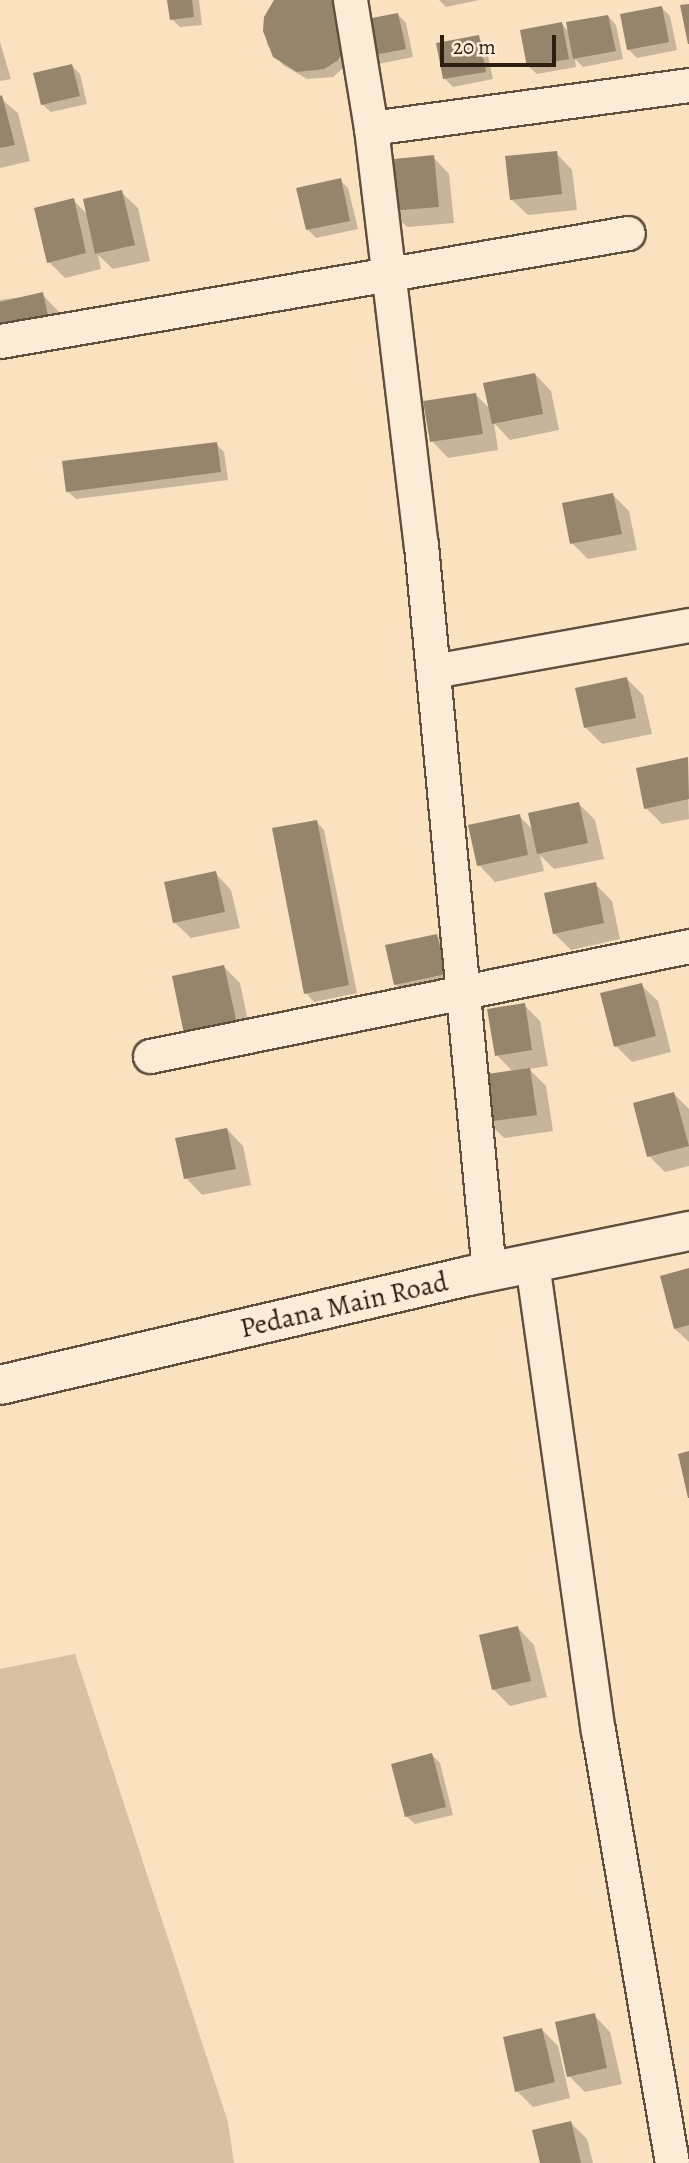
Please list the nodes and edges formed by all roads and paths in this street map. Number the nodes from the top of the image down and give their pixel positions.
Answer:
1 (350, 0) edge
2 (689, 85) edge
3 (371, 128) junction
4 (628, 233) dead end
5 (388, 273) junction
6 (0, 341) edge
7 (689, 625) edge
8 (433, 671) junction
9 (689, 946) edge
10 (463, 994) junction
11 (150, 1056) dead end
12 (689, 1231) edge
13 (532, 1263) junction
14 (489, 1272) junction
15 (0, 1385) edge
16 (672, 2163) edge

1 - 3 street
2 - 3 street
3 - 5 street
4 - 5 street
5 - 6 street
5 - 8 street
7 - 8 street
8 - 10 street
9 - 10 street
10 - 11 street
10 - 14 street
12 - 13 main road, Pedana Main Road
13 - 14 main road, Pedana Main Road
13 - 16 street
14 - 15 main road, Pedana Main Road

